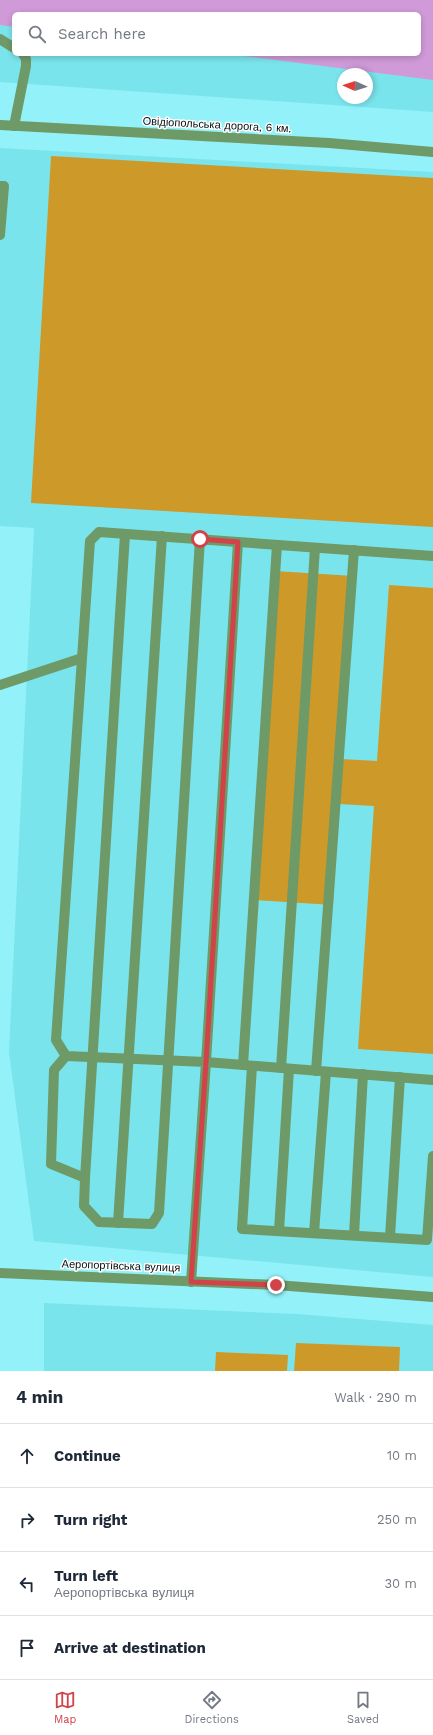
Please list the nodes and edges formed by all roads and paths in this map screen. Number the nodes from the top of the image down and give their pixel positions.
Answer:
1 (0, 39) edge
2 (12, 47) edge
3 (24, 56) edge
4 (0, 125) edge
5 (14, 126) junction
6 (433, 152) edge
7 (2, 186) edge
8 (0, 235) edge
9 (125, 534) junction
10 (162, 536) junction
11 (200, 539) junction
12 (238, 542) junction
13 (277, 545) junction
14 (315, 548) junction
15 (354, 550) junction
16 (433, 556) edge
17 (82, 658) junction
18 (0, 685) edge
19 (66, 1056) junction
20 (92, 1057) junction
21 (129, 1059) junction
22 (168, 1061) junction
23 (206, 1062) junction
24 (247, 1066) junction
25 (285, 1068) junction
26 (321, 1071) junction
27 (363, 1074) junction
28 (400, 1077) junction
29 (433, 1080) edge
30 (433, 1156) edge
31 (85, 1178) junction
32 (118, 1223) junction
33 (279, 1231) junction
34 (314, 1233) junction
35 (354, 1235) junction
36 (390, 1237) junction
37 (0, 1273) edge
38 (191, 1282) junction
39 (433, 1297) edge

1 - 2 street
3 - 5 street
4 - 5 street, Овідіопольська дорога, 6 км.
5 - 6 street, Овідіопольська дорога, 6 км.
7 - 8 street
9 - 10 street
9 - 17 street
9 - 20 street
10 - 11 street
10 - 21 street
11 - 12 street
11 - 22 street
12 - 13 street
12 - 23 street
13 - 14 street
13 - 24 street
14 - 15 street
14 - 25 street
15 - 16 street
15 - 26 street
17 - 18 street
17 - 19 street
19 - 20 street
19 - 31 street
20 - 21 street
20 - 31 street
21 - 22 street
21 - 32 street
22 - 23 street
22 - 32 street
23 - 24 street
23 - 38 street
24 - 25 street
24 - 33 street
25 - 26 street
25 - 33 street
26 - 27 street
26 - 34 street
27 - 28 street
27 - 35 street
28 - 29 street
28 - 36 street
30 - 36 street
31 - 32 street
33 - 34 street
34 - 35 street
35 - 36 street
37 - 38 street, Аеропортівська вулиця
38 - 39 street, Аеропортівська вулиця

